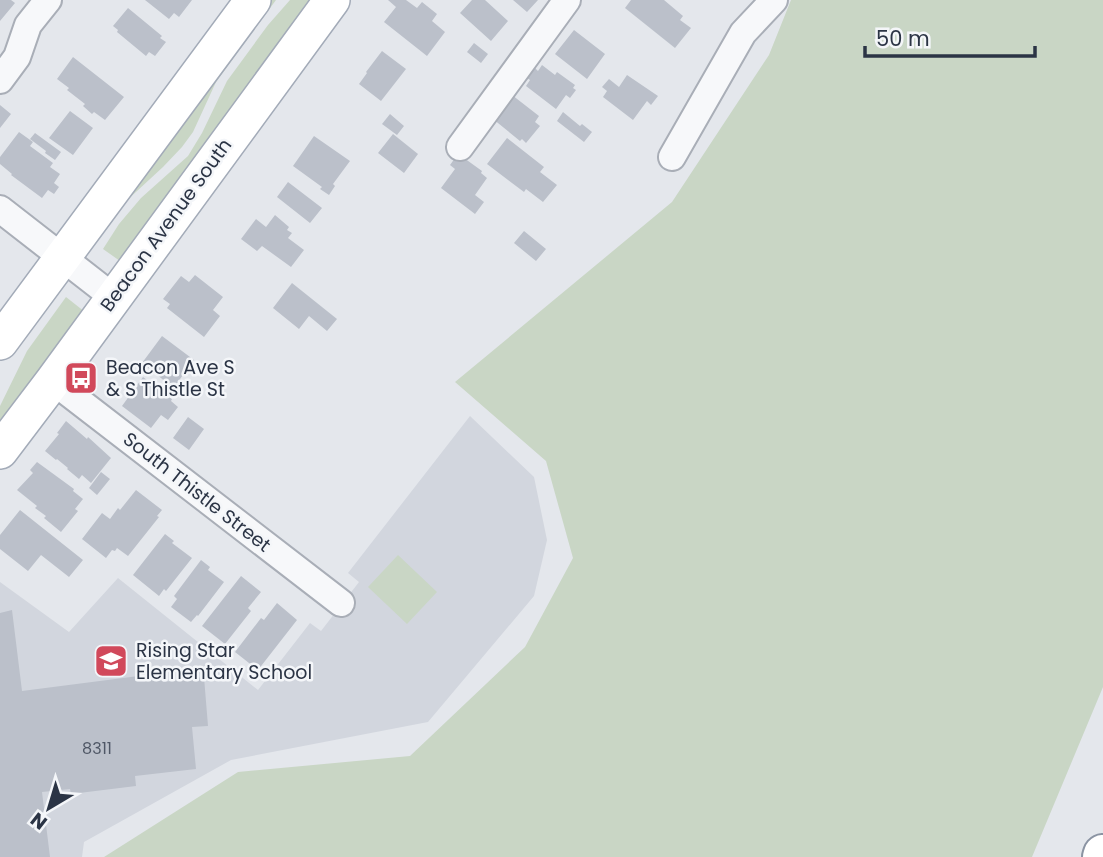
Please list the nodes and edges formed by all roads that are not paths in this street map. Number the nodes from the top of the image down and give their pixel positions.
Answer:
1 (48, 0) edge
2 (253, 0) edge
3 (331, 0) edge
4 (567, 0) edge
5 (774, 0) edge
6 (0, 80) edge
7 (460, 147) dead end
8 (672, 157) dead end
9 (0, 209) edge
10 (62, 257) junction
11 (113, 297) junction
12 (0, 342) edge
13 (53, 381) junction
14 (0, 451) edge
15 (341, 603) dead end

1 - 6 street
2 - 10 main road
3 - 11 main road, Beacon Avenue South
4 - 7 street
5 - 8 street
9 - 10 street
10 - 11 street
10 - 12 main road
11 - 13 main road, Beacon Avenue South
13 - 14 main road, Beacon Avenue South
13 - 15 street, South Thistle Street

